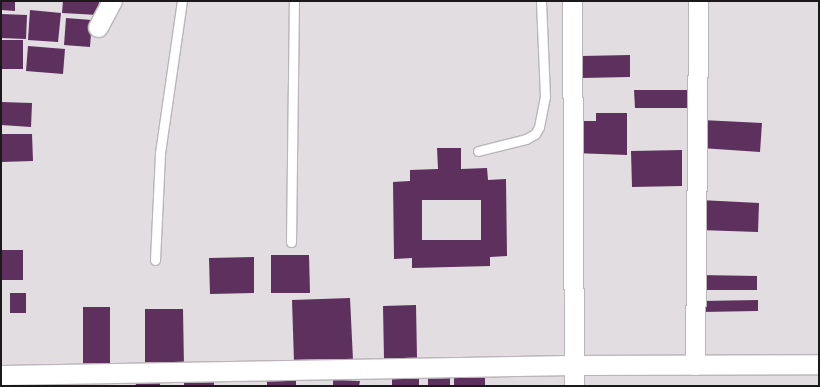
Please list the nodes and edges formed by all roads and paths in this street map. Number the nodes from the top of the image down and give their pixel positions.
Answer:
1 (112, 1) edge
2 (182, 1) edge
3 (294, 1) edge
4 (541, 1) edge
5 (572, 1) edge
6 (698, 1) edge
7 (98, 27) dead end
8 (478, 152) dead end
9 (291, 242) dead end
10 (155, 260) dead end
11 (819, 364) edge
12 (572, 365) junction
13 (695, 365) junction
14 (1, 375) edge
15 (574, 386) edge

1 - 7 street
2 - 10 lane
3 - 9 lane
4 - 8 lane
5 - 12 street
6 - 13 street
11 - 13 street
12 - 13 street
12 - 14 street
12 - 15 street

